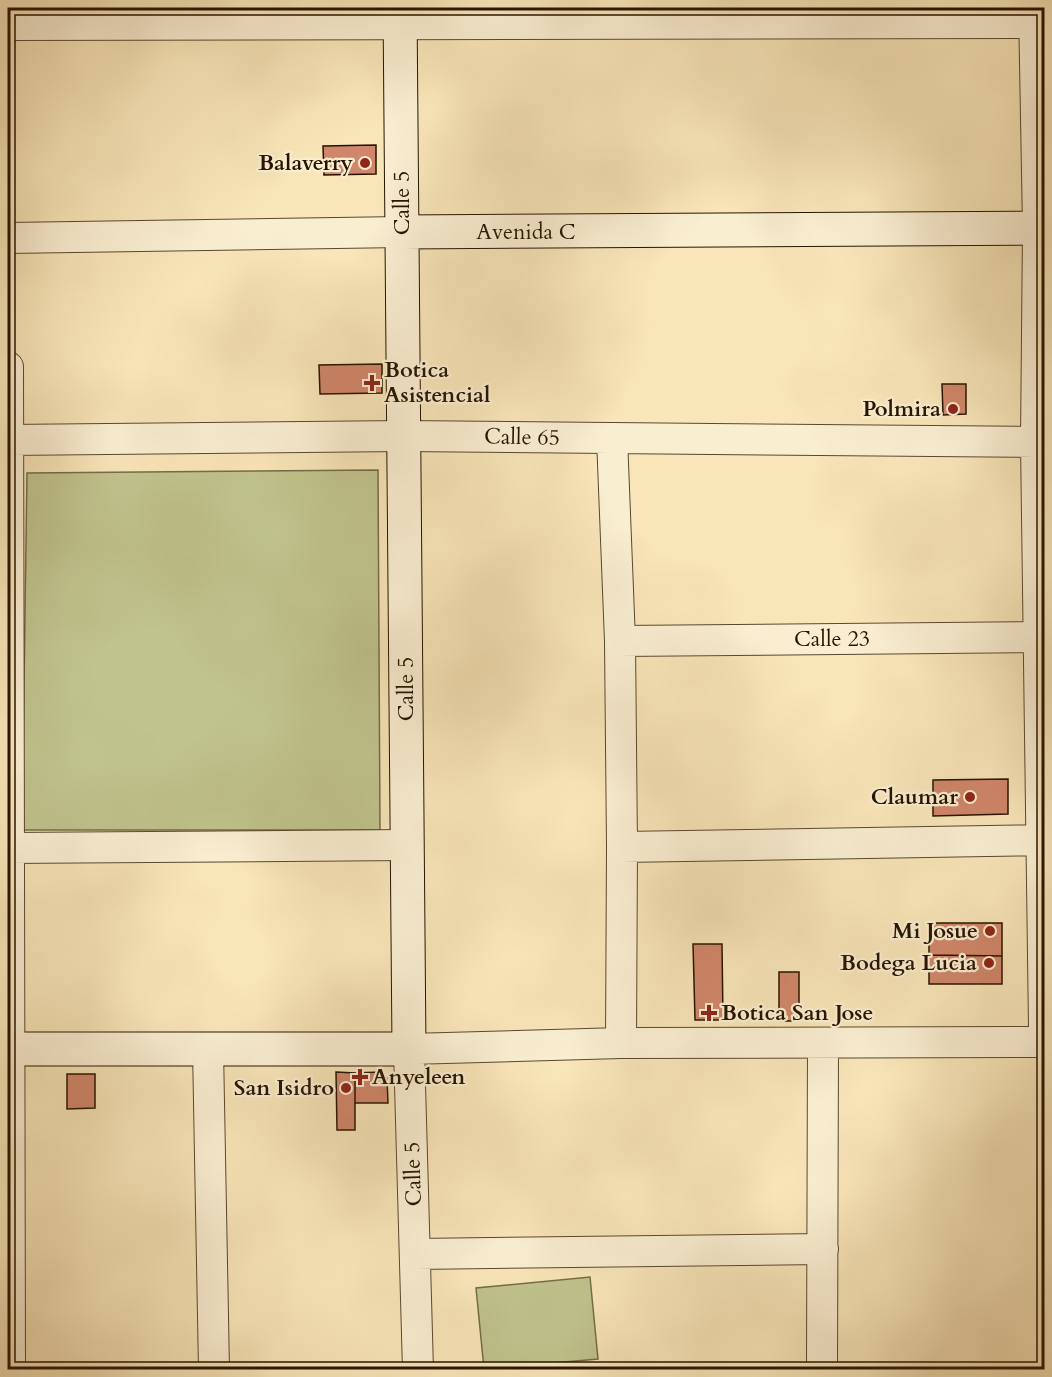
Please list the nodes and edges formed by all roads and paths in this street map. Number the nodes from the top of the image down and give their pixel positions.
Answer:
1 (1034, 15) edge
2 (202, 16) edge
3 (400, 16) edge
4 (607, 16) edge
5 (8, 25) edge
6 (1041, 228) edge
7 (402, 232) junction
8 (8, 238) edge
9 (8, 367) edge
10 (404, 436) junction
11 (612, 438) junction
12 (8, 440) edge
13 (1036, 442) junction
14 (1042, 638) edge
15 (620, 641) junction
16 (8, 651) edge
17 (1043, 840) edge
18 (407, 845) junction
19 (622, 847) junction
20 (8, 848) edge
21 (1044, 1028) edge
22 (1044, 1042) edge
23 (621, 1043) junction
24 (823, 1043) junction
25 (9, 1049) edge
26 (208, 1049) junction
27 (409, 1049) junction
28 (9, 1247) edge
29 (823, 1249) junction
30 (416, 1254) junction
31 (10, 1370) edge
32 (214, 1370) edge
33 (418, 1370) edge
34 (822, 1370) edge

1 - 4 street
1 - 6 street
2 - 3 street
2 - 5 street
3 - 4 street
3 - 7 street, Calle 5
6 - 7 street, Avenida C
6 - 13 street
7 - 8 street, Avenida C
7 - 10 street, Calle 5
9 - 12 street
10 - 11 street, Calle 65
10 - 12 street, Calle 65
10 - 18 street, Calle 5
11 - 13 street, Calle 65
11 - 15 street
12 - 16 street
13 - 14 street
14 - 15 street, Calle 23
14 - 17 street
15 - 19 street
16 - 20 street
17 - 19 street
17 - 21 street
18 - 20 street
18 - 27 street, Calle 5
19 - 23 street
20 - 25 street
22 - 24 street
23 - 24 street
23 - 27 street
24 - 29 street
25 - 26 street
25 - 28 street
26 - 27 street
26 - 32 street
27 - 30 street, Calle 5
28 - 31 street
29 - 30 street
29 - 34 street
30 - 33 street, Calle 5

